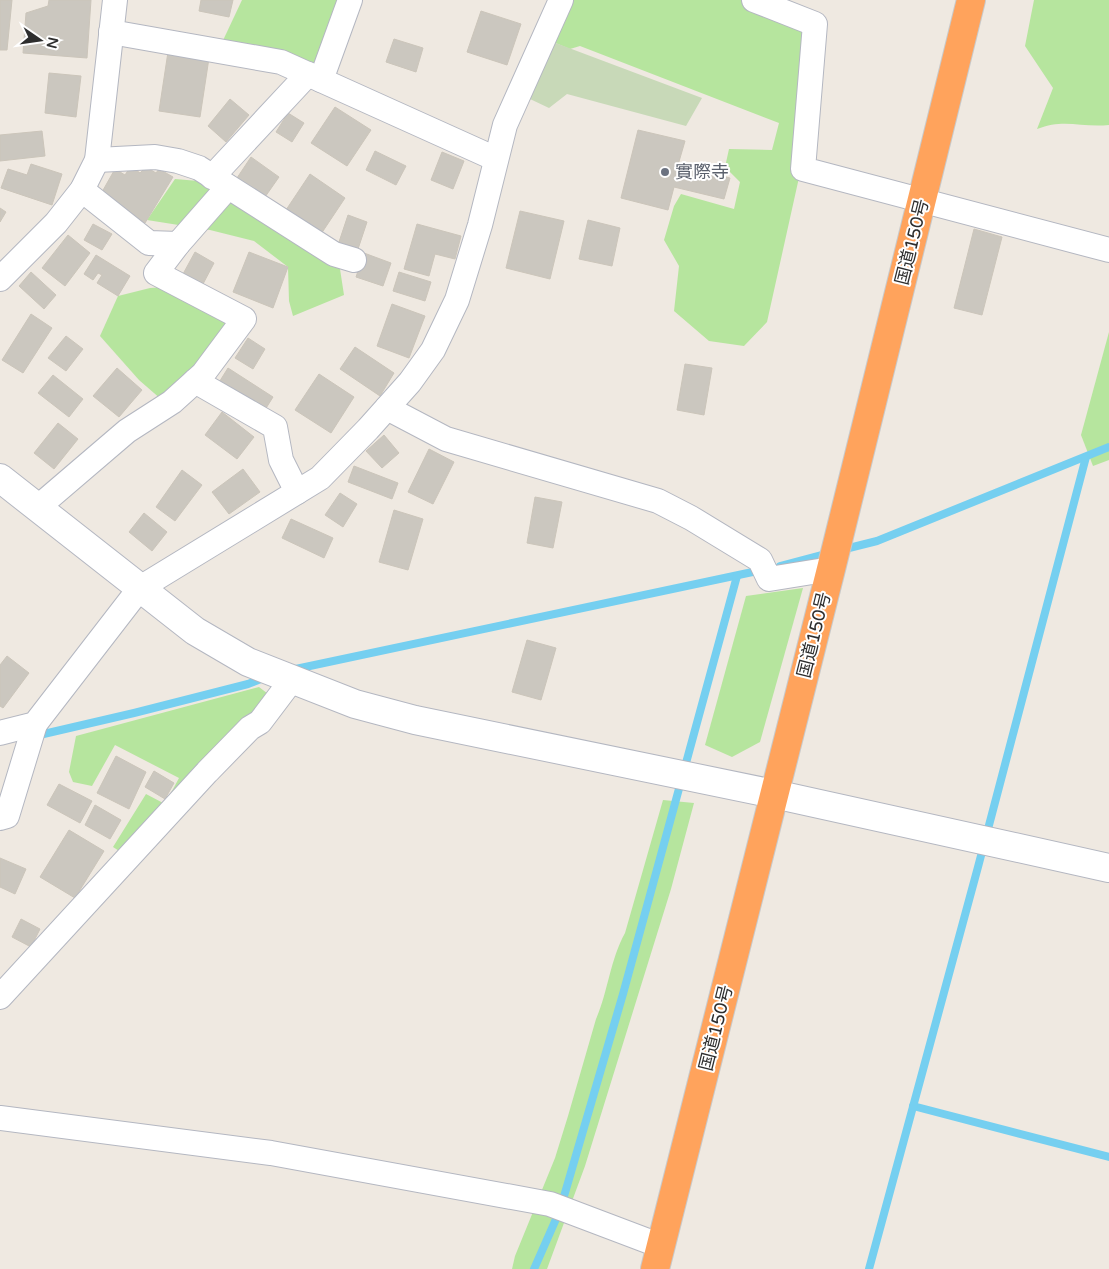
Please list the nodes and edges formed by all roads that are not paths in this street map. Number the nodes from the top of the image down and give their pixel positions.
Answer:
1 (115, 0) edge
2 (350, 0) edge
3 (561, 0) edge
4 (754, 0) edge
5 (971, 0) edge
6 (111, 32) junction
7 (315, 77) junction
8 (496, 159) junction
9 (97, 160) junction
10 (220, 182) junction
11 (82, 190) junction
12 (922, 200) junction
13 (178, 244) junction
14 (1109, 250) edge
15 (354, 260) dead end
16 (0, 279) edge
17 (195, 381) junction
18 (387, 408) junction
19 (0, 478) edge
20 (297, 492) junction
21 (38, 508) junction
22 (831, 569) junction
23 (140, 588) junction
24 (291, 681) junction
25 (35, 724) junction
26 (0, 733) edge
27 (774, 794) junction
28 (0, 818) edge
29 (1109, 868) edge
30 (0, 997) edge
31 (0, 1118) edge
32 (658, 1258) edge

1 - 6 street
2 - 7 street
3 - 8 street
4 - 12 street
5 - 12 highway, 国道150号
6 - 7 street
6 - 9 street
7 - 8 street
7 - 10 street
8 - 18 street
9 - 10 street
9 - 11 street
10 - 13 street
10 - 15 street
11 - 13 street
11 - 16 street
12 - 14 street
12 - 22 highway, 国道150号
13 - 17 street
17 - 20 street
17 - 21 street
18 - 20 street
18 - 22 street
19 - 21 street
20 - 23 street
21 - 23 street
22 - 27 highway, 国道150号
23 - 24 street
23 - 25 street
24 - 27 street
24 - 30 street
25 - 26 street
25 - 28 street
27 - 29 street
27 - 32 highway, 国道150号
31 - 32 street

